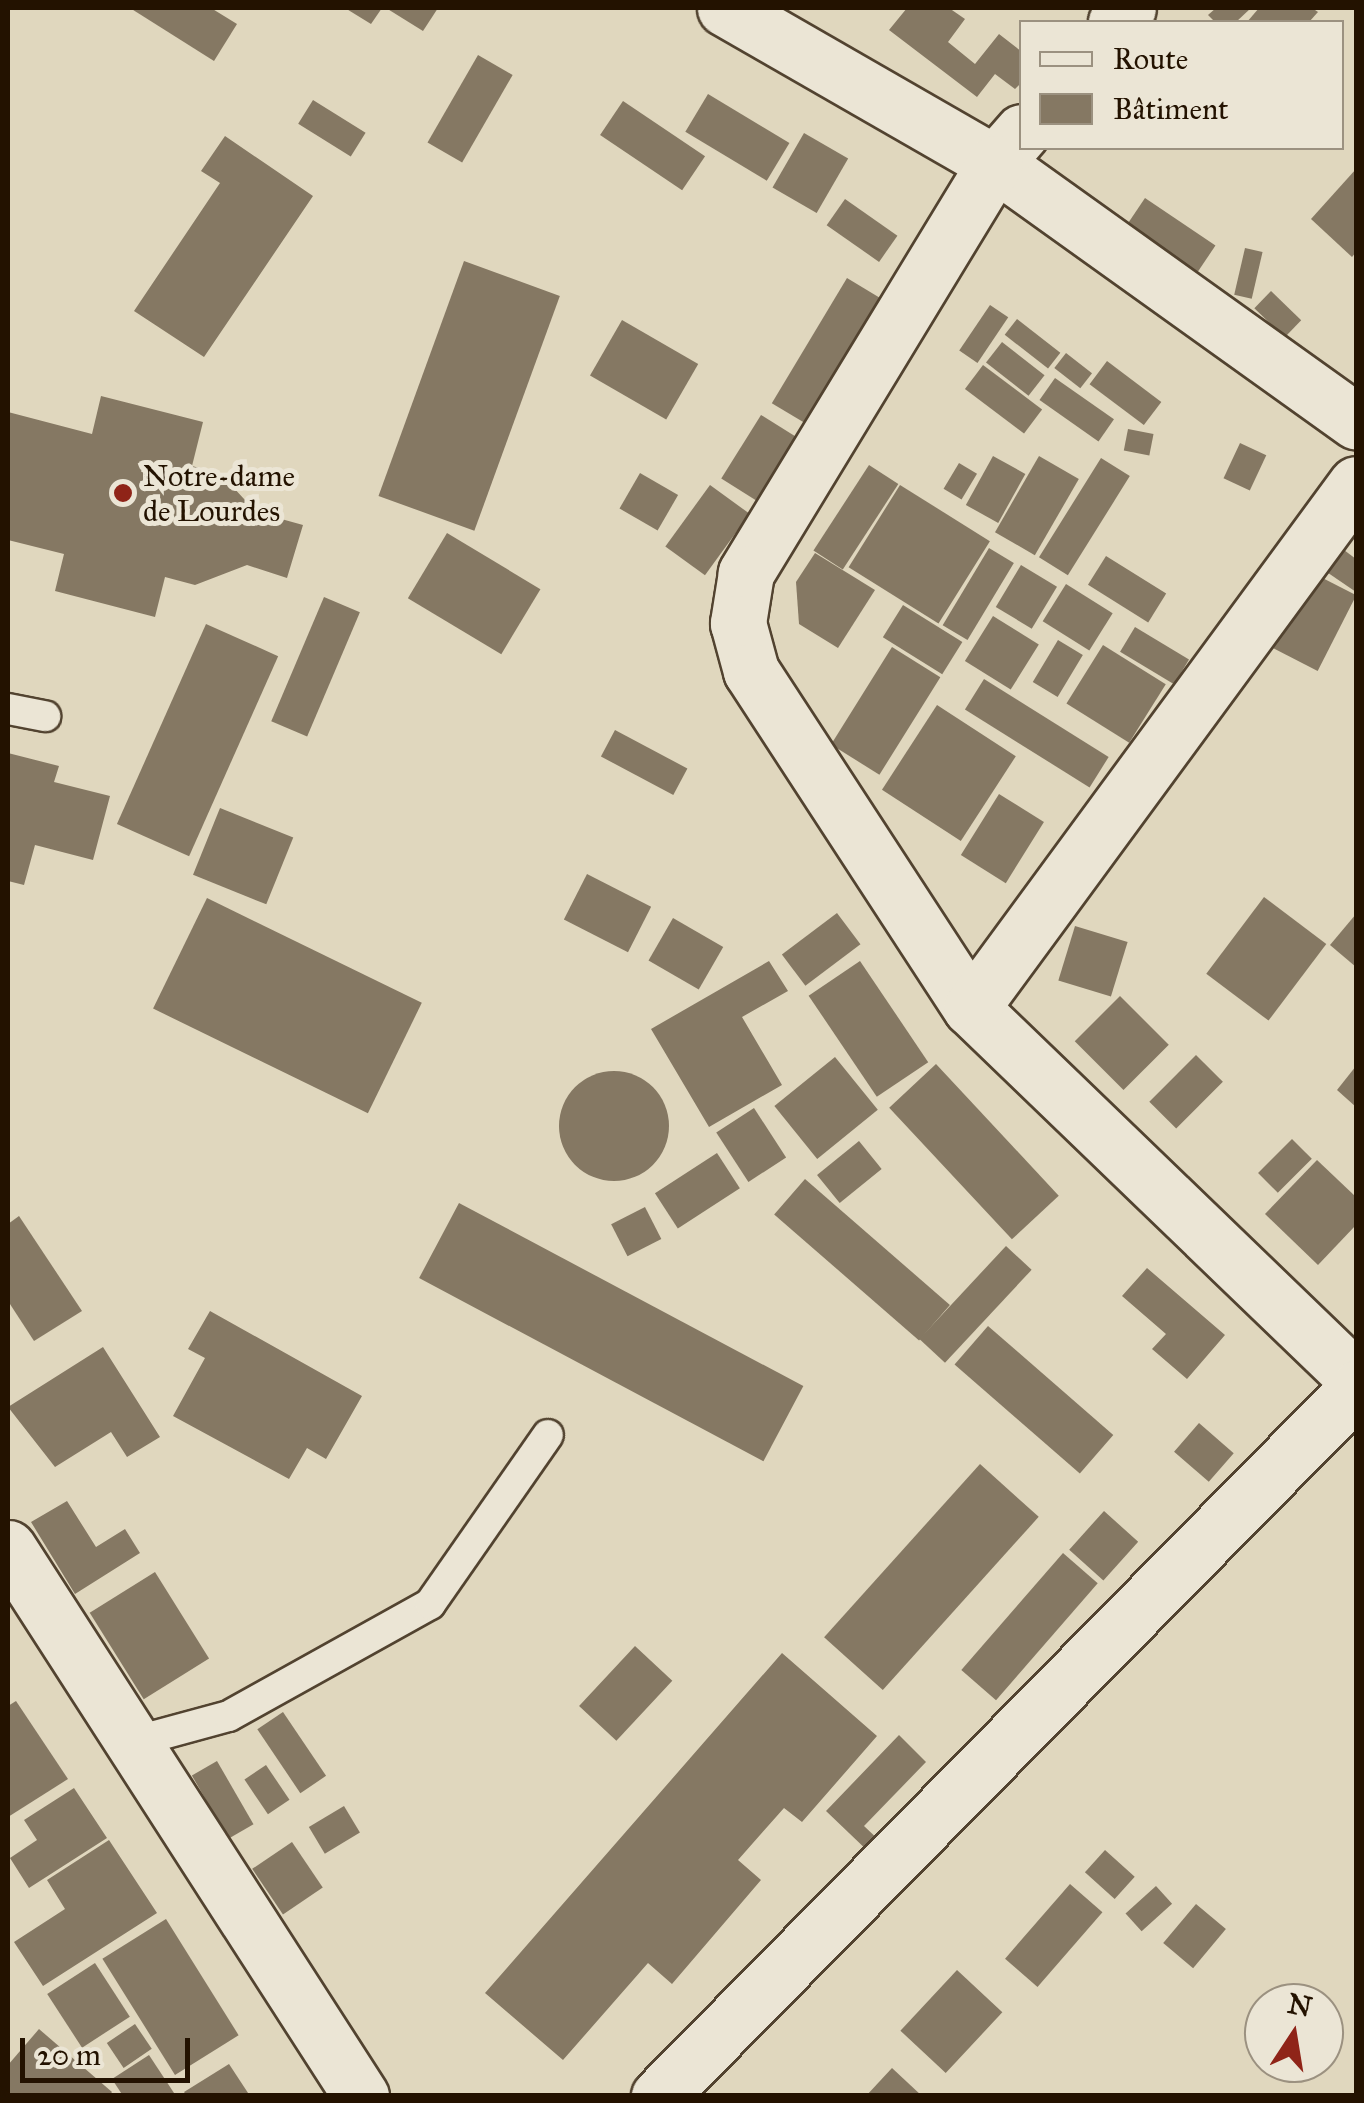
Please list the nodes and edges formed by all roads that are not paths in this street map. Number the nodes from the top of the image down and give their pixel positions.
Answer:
1 (725, 8) edge
2 (1008, 147) edge
3 (1356, 421) edge
4 (1356, 484) edge
5 (8, 709) edge
6 (45, 716) dead end
7 (971, 1008) junction
8 (1356, 1379) edge
9 (1356, 1389) edge
10 (548, 1435) dead end
11 (8, 1548) edge
12 (133, 1742) junction
13 (362, 2096) edge
14 (659, 2096) edge

1 - 2 street
2 - 3 street
2 - 7 street
4 - 7 street
5 - 6 lane
7 - 8 street
9 - 14 street
10 - 12 lane
11 - 12 street
12 - 13 street

